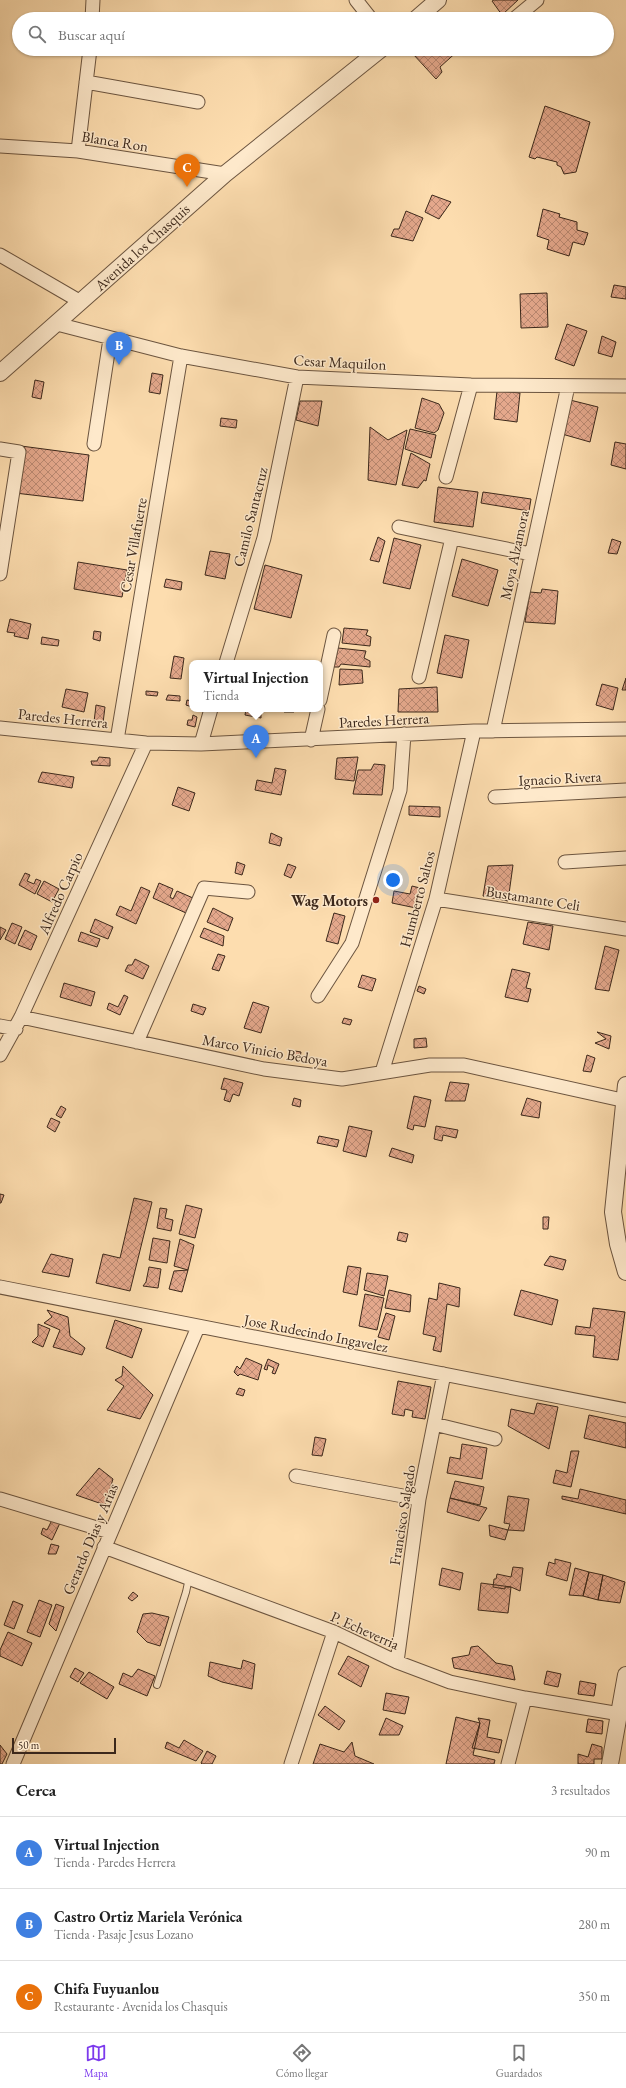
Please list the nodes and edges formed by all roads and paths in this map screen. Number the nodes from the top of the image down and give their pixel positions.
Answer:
1 (93, 0) edge
2 (356, 0) edge
3 (438, 0) edge
4 (537, 0) edge
5 (92, 12) edge
6 (365, 12) edge
7 (424, 12) edge
8 (522, 12) edge
9 (89, 56) edge
10 (372, 56) edge
11 (86, 82) junction
12 (198, 102) dead end
13 (0, 146) edge
14 (78, 150) junction
15 (225, 174) junction
16 (0, 255) edge
17 (81, 302) junction
18 (57, 324) junction
19 (110, 339) junction
20 (182, 356) junction
21 (0, 373) edge
22 (297, 377) junction
23 (471, 384) junction
24 (568, 386) junction
25 (626, 386) edge
26 (94, 444) dead end
27 (0, 449) edge
28 (446, 477) dead end
29 (399, 527) dead end
30 (452, 538) junction
31 (531, 554) junction
32 (0, 574) edge
33 (334, 635) dead end
34 (227, 660) edge
35 (418, 677) dead end
36 (323, 686) edge
37 (210, 712) edge
38 (317, 712) edge
39 (0, 728) edge
40 (626, 728) edge
41 (474, 732) junction
42 (493, 732) junction
43 (404, 734) junction
44 (117, 740) junction
45 (311, 740) junction
46 (146, 743) junction
47 (201, 744) junction
48 (626, 790) edge
49 (495, 797) dead end
50 (626, 858) edge
51 (565, 862) dead end
52 (248, 892) dead end
53 (436, 899) junction
54 (626, 929) edge
55 (318, 996) dead end
56 (18, 1023) junction
57 (0, 1026) edge
58 (137, 1042) junction
59 (0, 1055) edge
60 (382, 1072) junction
61 (626, 1085) edge
62 (624, 1101) edge
63 (626, 1272) edge
64 (0, 1287) edge
65 (198, 1327) junction
66 (444, 1374) junction
67 (626, 1410) edge
68 (434, 1424) junction
69 (495, 1439) dead end
70 (296, 1476) dead end
71 (0, 1499) edge
72 (419, 1500) junction
73 (110, 1532) junction
74 (104, 1547) junction
75 (189, 1578) junction
76 (334, 1632) junction
77 (398, 1662) junction
78 (626, 1675) edge
79 (157, 1685) dead end
80 (525, 1698) junction
81 (620, 1714) junction
82 (13, 1764) edge
83 (292, 1764) edge
84 (508, 1764) edge
85 (610, 1764) edge

1 - 5 street
2 - 6 street
3 - 7 street
4 - 8 street
9 - 11 street
10 - 15 street, Avenida los Chasquis
11 - 12 street
11 - 14 street
13 - 14 street, Blanca Ron
14 - 15 street, Blanca Ron
15 - 17 street, Avenida los Chasquis
16 - 17 street
17 - 18 street, Avenida los Chasquis
18 - 19 street, Cesar Maquilon
18 - 21 street, Avenida los Chasquis
19 - 20 street, Cesar Maquilon
19 - 26 street
20 - 22 street, Cesar Maquilon
20 - 44 street, Cesar Villafuerte
22 - 23 street, Cesar Maquilon
22 - 34 street, Camilo Santacruz
23 - 24 street, Cesar Maquilon
23 - 28 street
24 - 25 street, Cesar Maquilon
24 - 31 street, Moya Alzamora
27 - 32 street
29 - 30 street
30 - 31 street
30 - 35 street
31 - 42 street, Moya Alzamora
33 - 36 street
37 - 47 street
38 - 45 street
39 - 44 street, Paredes Herrera
40 - 42 street, Paredes Herrera
41 - 42 street, Paredes Herrera
41 - 43 street, Paredes Herrera
41 - 53 street, Humberto Saltos
43 - 45 street, Paredes Herrera
43 - 55 street
44 - 46 street, Paredes Herrera
45 - 47 street, Paredes Herrera
46 - 47 street, Paredes Herrera
46 - 56 street, Alfredo Carpio
48 - 49 street, Ignacio Rivera
50 - 51 street
52 - 58 street
53 - 54 street, Bustamante Celi
53 - 60 street, Humberto Saltos
56 - 57 street, Marco Vinicio Bedoya
56 - 58 street, Marco Vinicio Bedoya
56 - 59 street, Alfredo Carpio
58 - 60 street, Marco Vinicio Bedoya
60 - 62 street, Marco Vinicio Bedoya
61 - 62 street
62 - 63 street
64 - 65 street, Jose Rudecindo Ingavelez
65 - 66 street, Jose Rudecindo Ingavelez
65 - 73 street, Gerardo Dias y Arias
66 - 67 street, Jose Rudecindo Ingavelez
66 - 68 street, Francisco Salgado
68 - 69 street
68 - 72 street, Francisco Salgado
70 - 72 street
71 - 73 street
72 - 77 street, Francisco Salgado
73 - 74 street, Gerardo Dias y Arias
74 - 75 street, P. Echeverria
74 - 82 street, Gerardo Dias y Arias
75 - 76 street, P. Echeverria
75 - 79 lane
76 - 77 street, P. Echeverria
76 - 83 street
77 - 80 street, P. Echeverria
78 - 81 street
80 - 81 street, P. Echeverria
80 - 84 street
81 - 85 street

